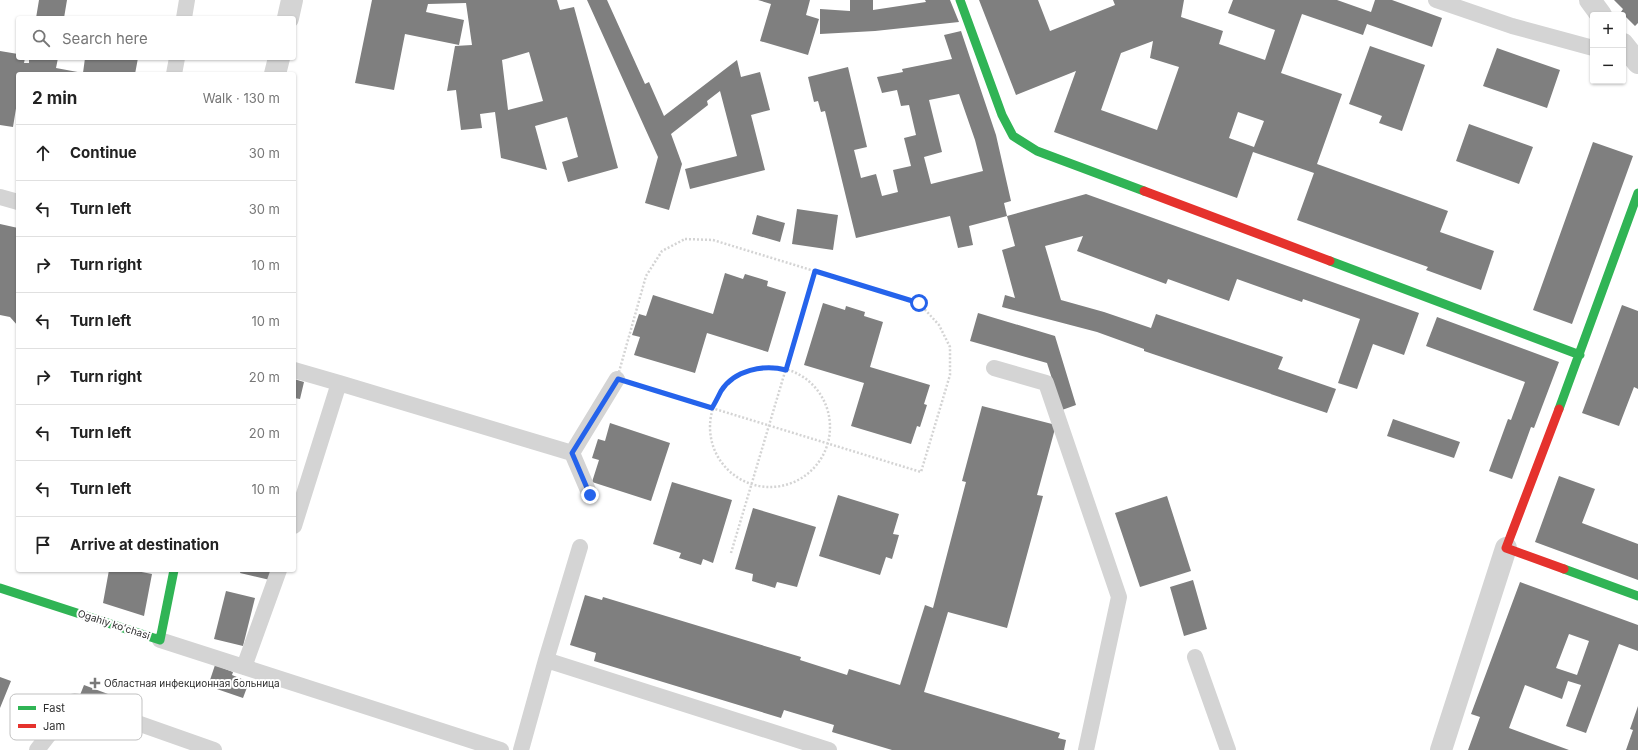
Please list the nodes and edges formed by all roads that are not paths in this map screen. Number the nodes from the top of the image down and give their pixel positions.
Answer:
1 (187, 0) edge
2 (292, 0) edge
3 (960, 0) edge
4 (1436, 0) edge
5 (1590, 0) edge
6 (1599, 12) edge
7 (184, 16) edge
8 (288, 16) edge
9 (1590, 47) edge
10 (177, 60) edge
11 (279, 60) edge
12 (174, 72) edge
13 (276, 72) edge
14 (1638, 193) edge
15 (0, 197) edge
16 (16, 201) edge
17 (1580, 355) junction
18 (994, 368) dead end
19 (296, 371) edge
20 (618, 379) road end
21 (339, 383) junction
22 (572, 453) junction
23 (590, 495) dead end
24 (296, 520) edge
25 (580, 547) dead end
26 (1506, 548) junction
27 (174, 572) edge
28 (278, 572) edge
29 (0, 588) edge
30 (1638, 596) edge
31 (160, 640) junction
32 (1194, 656) dead end
33 (546, 660) junction
34 (244, 666) junction
35 (142, 725) edge
36 (45, 740) edge
37 (37, 750) edge
38 (214, 750) edge
39 (501, 750) edge
40 (521, 750) edge
41 (829, 750) edge
42 (1086, 750) edge
43 (1228, 750) edge
44 (1441, 750) edge

1 - 7 lane
2 - 8 street
3 - 17 street
4 - 9 lane
5 - 6 street
10 - 12 lane
11 - 13 street
14 - 17 street
15 - 16 lane
17 - 26 street
18 - 42 lane
19 - 21 lane
20 - 22 lane
21 - 22 lane
21 - 24 lane
22 - 23 lane
25 - 33 lane
26 - 30 street
26 - 44 street
27 - 31 street, Ogahiy koʻchasi
28 - 34 lane
29 - 31 street, Ogahiy koʻchasi
31 - 34 lane
32 - 43 lane
33 - 40 lane
33 - 41 lane
34 - 39 lane
35 - 38 lane
36 - 37 lane

